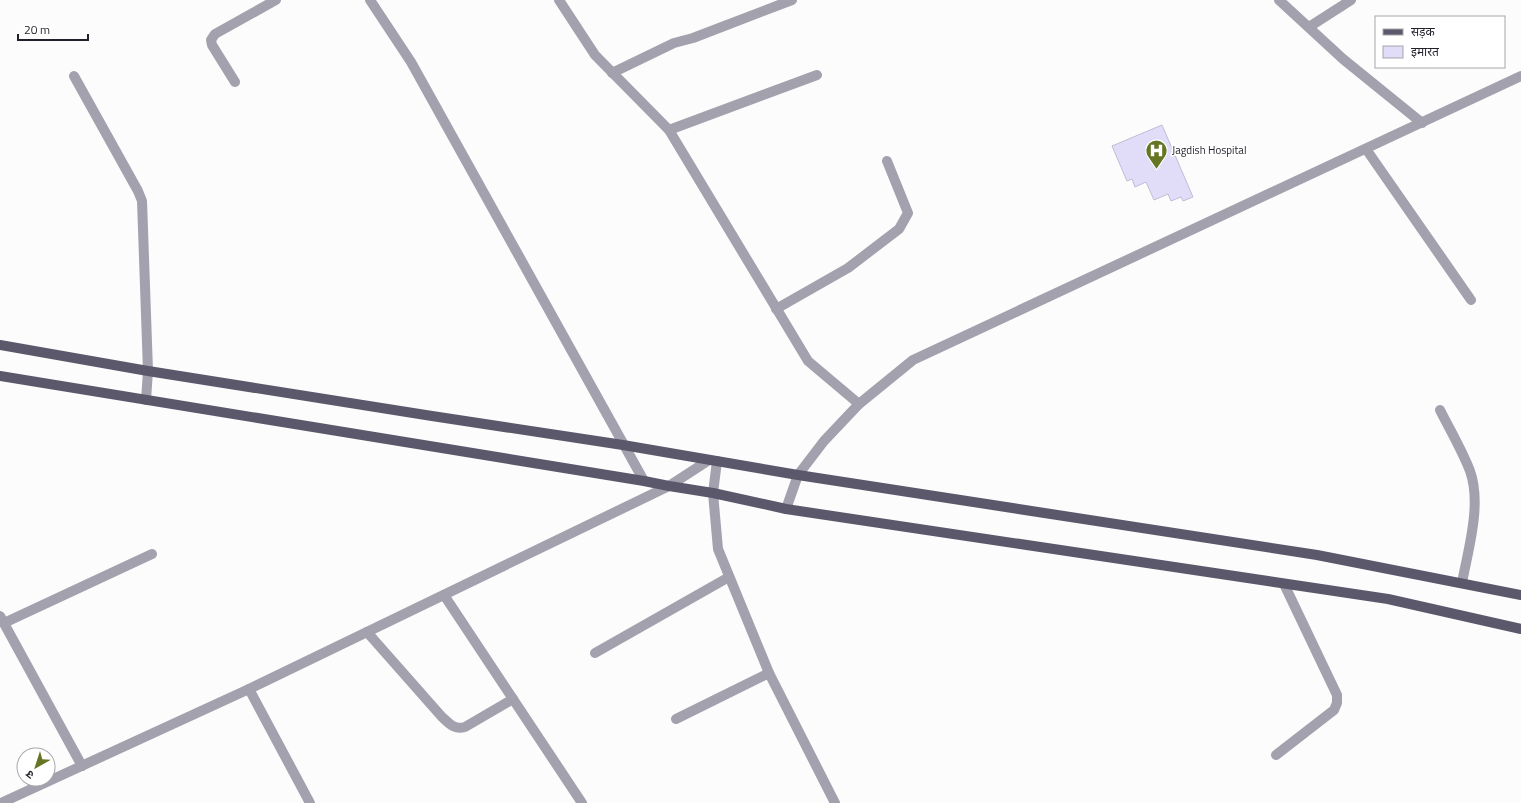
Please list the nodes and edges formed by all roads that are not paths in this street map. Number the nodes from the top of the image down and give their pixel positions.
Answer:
1 (276, 0) edge
2 (370, 0) edge
3 (559, 0) edge
4 (792, 0) edge
5 (1278, 0) edge
6 (1351, 0) edge
7 (1308, 27) junction
8 (612, 73) junction
9 (817, 75) dead end
10 (74, 76) dead end
11 (1521, 76) edge
12 (235, 82) dead end
13 (1422, 123) junction
14 (669, 130) junction
15 (1366, 149) junction
16 (887, 161) dead end
17 (1471, 300) dead end
18 (776, 309) junction
19 (0, 345) edge
20 (148, 371) junction
21 (0, 376) edge
22 (146, 400) junction
23 (859, 404) junction
24 (1440, 410) dead end
25 (624, 445) junction
26 (713, 460) junction
27 (798, 475) junction
28 (644, 481) junction
29 (668, 486) junction
30 (713, 492) junction
31 (786, 509) junction
32 (152, 554) dead end
33 (729, 577) junction
34 (1462, 583) junction
35 (1284, 584) junction
36 (444, 595) junction
37 (1521, 595) edge
38 (2, 620) edge
39 (1521, 629) edge
40 (367, 632) junction
41 (595, 653) dead end
42 (768, 673) junction
43 (248, 689) junction
44 (513, 699) junction
45 (676, 719) dead end
46 (1276, 755) dead end
47 (82, 766) junction
48 (1, 803) edge
49 (310, 803) edge
50 (582, 803) edge
51 (835, 803) edge

1 - 12 street
2 - 25 street
3 - 8 street
4 - 8 street
5 - 7 street
6 - 7 street
7 - 13 street
8 - 14 street
9 - 14 street
10 - 20 street
11 - 13 street
13 - 15 street
14 - 18 street
15 - 17 street
15 - 23 street
16 - 18 street
18 - 23 street
19 - 20 main road
20 - 22 street
20 - 25 main road
21 - 22 main road
22 - 28 main road
23 - 27 street
24 - 34 street
25 - 26 main road
25 - 28 street
26 - 27 main road
26 - 29 street
26 - 30 street
27 - 31 street
27 - 34 main road
28 - 29 main road
29 - 30 main road
29 - 36 street
30 - 31 main road
30 - 33 street
31 - 35 main road
32 - 38 street
33 - 41 street
33 - 42 street
34 - 37 main road
35 - 39 main road
35 - 46 street
36 - 40 street
36 - 44 street
38 - 47 street
40 - 43 street
40 - 44 street
42 - 45 street
42 - 51 street
43 - 47 street
43 - 49 street
44 - 50 street
47 - 48 street

